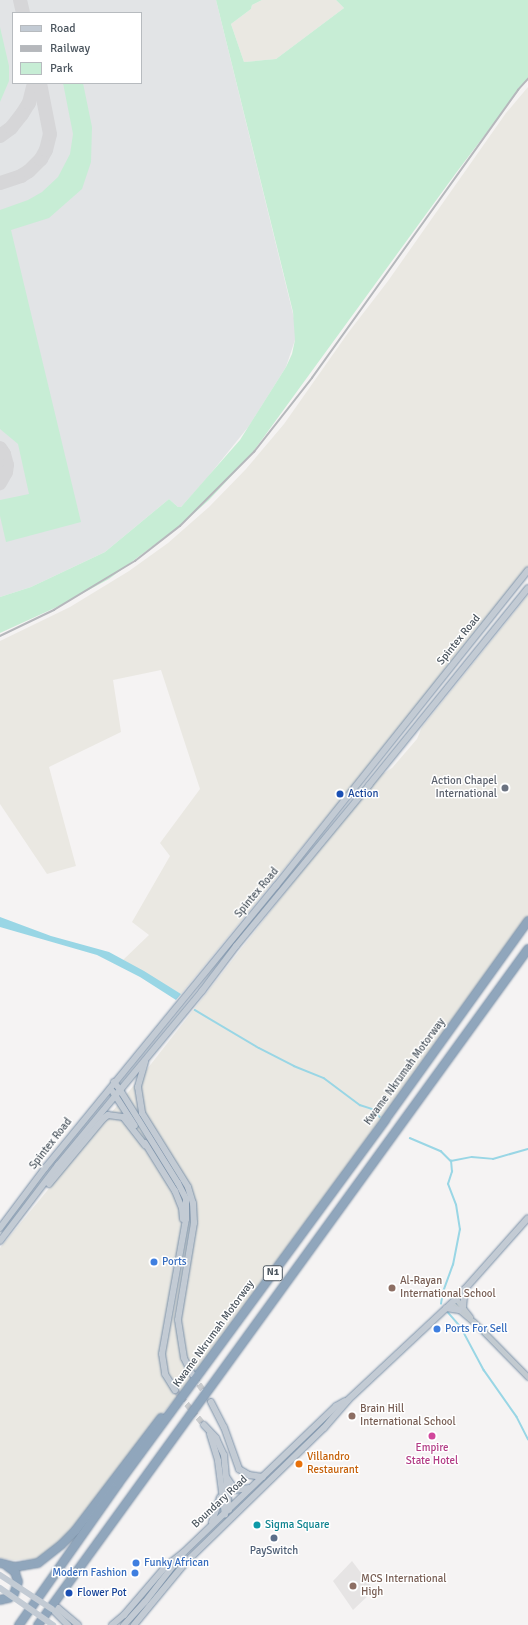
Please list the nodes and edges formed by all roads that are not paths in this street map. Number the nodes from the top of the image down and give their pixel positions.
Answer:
1 (528, 570) edge
2 (528, 588) edge
3 (528, 921) edge
4 (528, 949) edge
5 (146, 1059) junction
6 (114, 1082) junction
7 (109, 1088) junction
8 (120, 1090) junction
9 (115, 1095) junction
10 (146, 1145) junction
11 (30, 1201) junction
12 (528, 1218) edge
13 (0, 1228) edge
14 (184, 1229) junction
15 (0, 1241) edge
16 (188, 1259) junction
17 (177, 1268) junction
18 (465, 1289) junction
19 (453, 1301) junction
20 (446, 1308) junction
21 (461, 1308) junction
22 (192, 1374) tunnel mouth
23 (528, 1377) edge
24 (175, 1390) tunnel mouth
25 (348, 1400) junction
26 (211, 1402) tunnel mouth
27 (177, 1404) junction
28 (204, 1425) tunnel mouth
29 (209, 1432) junction
30 (226, 1474) junction
31 (263, 1476) junction
32 (252, 1487) junction
33 (221, 1492) junction
34 (226, 1510) junction
35 (228, 1520) junction
36 (211, 1524) junction
37 (184, 1552) junction
38 (3, 1564) edge
39 (0, 1575) edge
40 (0, 1588) edge
41 (0, 1600) edge
42 (52, 1609) junction
43 (18, 1625) edge
44 (38, 1625) edge
45 (53, 1625) edge
46 (68, 1625) edge
47 (78, 1625) edge
48 (112, 1625) edge
49 (124, 1625) edge
50 (134, 1625) edge

1 - 6 main road, Spintex Road
2 - 5 main road, Spintex Road
3 - 27 highway, Kwame Nkrumah Motorway / N1
4 - 44 highway, N1
5 - 8 main road, Spintex Road
5 - 16 main road
6 - 7 main road, Spintex Road
6 - 8 main road
7 - 9 main road
7 - 13 main road, Spintex Road
8 - 9 main road, Spintex Road
8 - 14 main road
9 - 10 main road
9 - 11 main road, Spintex Road
10 - 11 main road
10 - 14 main road
11 - 15 main road, Spintex Road
12 - 18 main road, Boundary Road
14 - 17 main road
16 - 17 main road
16 - 22 main road
17 - 24 main road
18 - 19 main road, Boundary Road
18 - 21 main road
19 - 20 main road, Boundary Road
19 - 21 street
20 - 21 main road
20 - 25 main road, Boundary Road
21 - 23 street
25 - 31 main road, Boundary Road
25 - 35 main road, Boundary Road
26 - 31 main road
27 - 38 highway
27 - 43 highway, Kwame Nkrumah Motorway / N1
28 - 29 main road
29 - 30 main road
29 - 33 main road
30 - 32 main road
30 - 34 main road
31 - 32 main road, Boundary Road
32 - 34 main road, Boundary Road
33 - 34 main road
33 - 36 main road
34 - 35 main road
34 - 36 main road, Boundary Road
35 - 50 main road, Boundary Road
36 - 37 main road, Boundary Road
37 - 48 main road, Boundary Road
37 - 49 main road
38 - 41 highway
39 - 42 main road, bridge
40 - 45 main road, bridge
42 - 46 main road
42 - 47 main road

